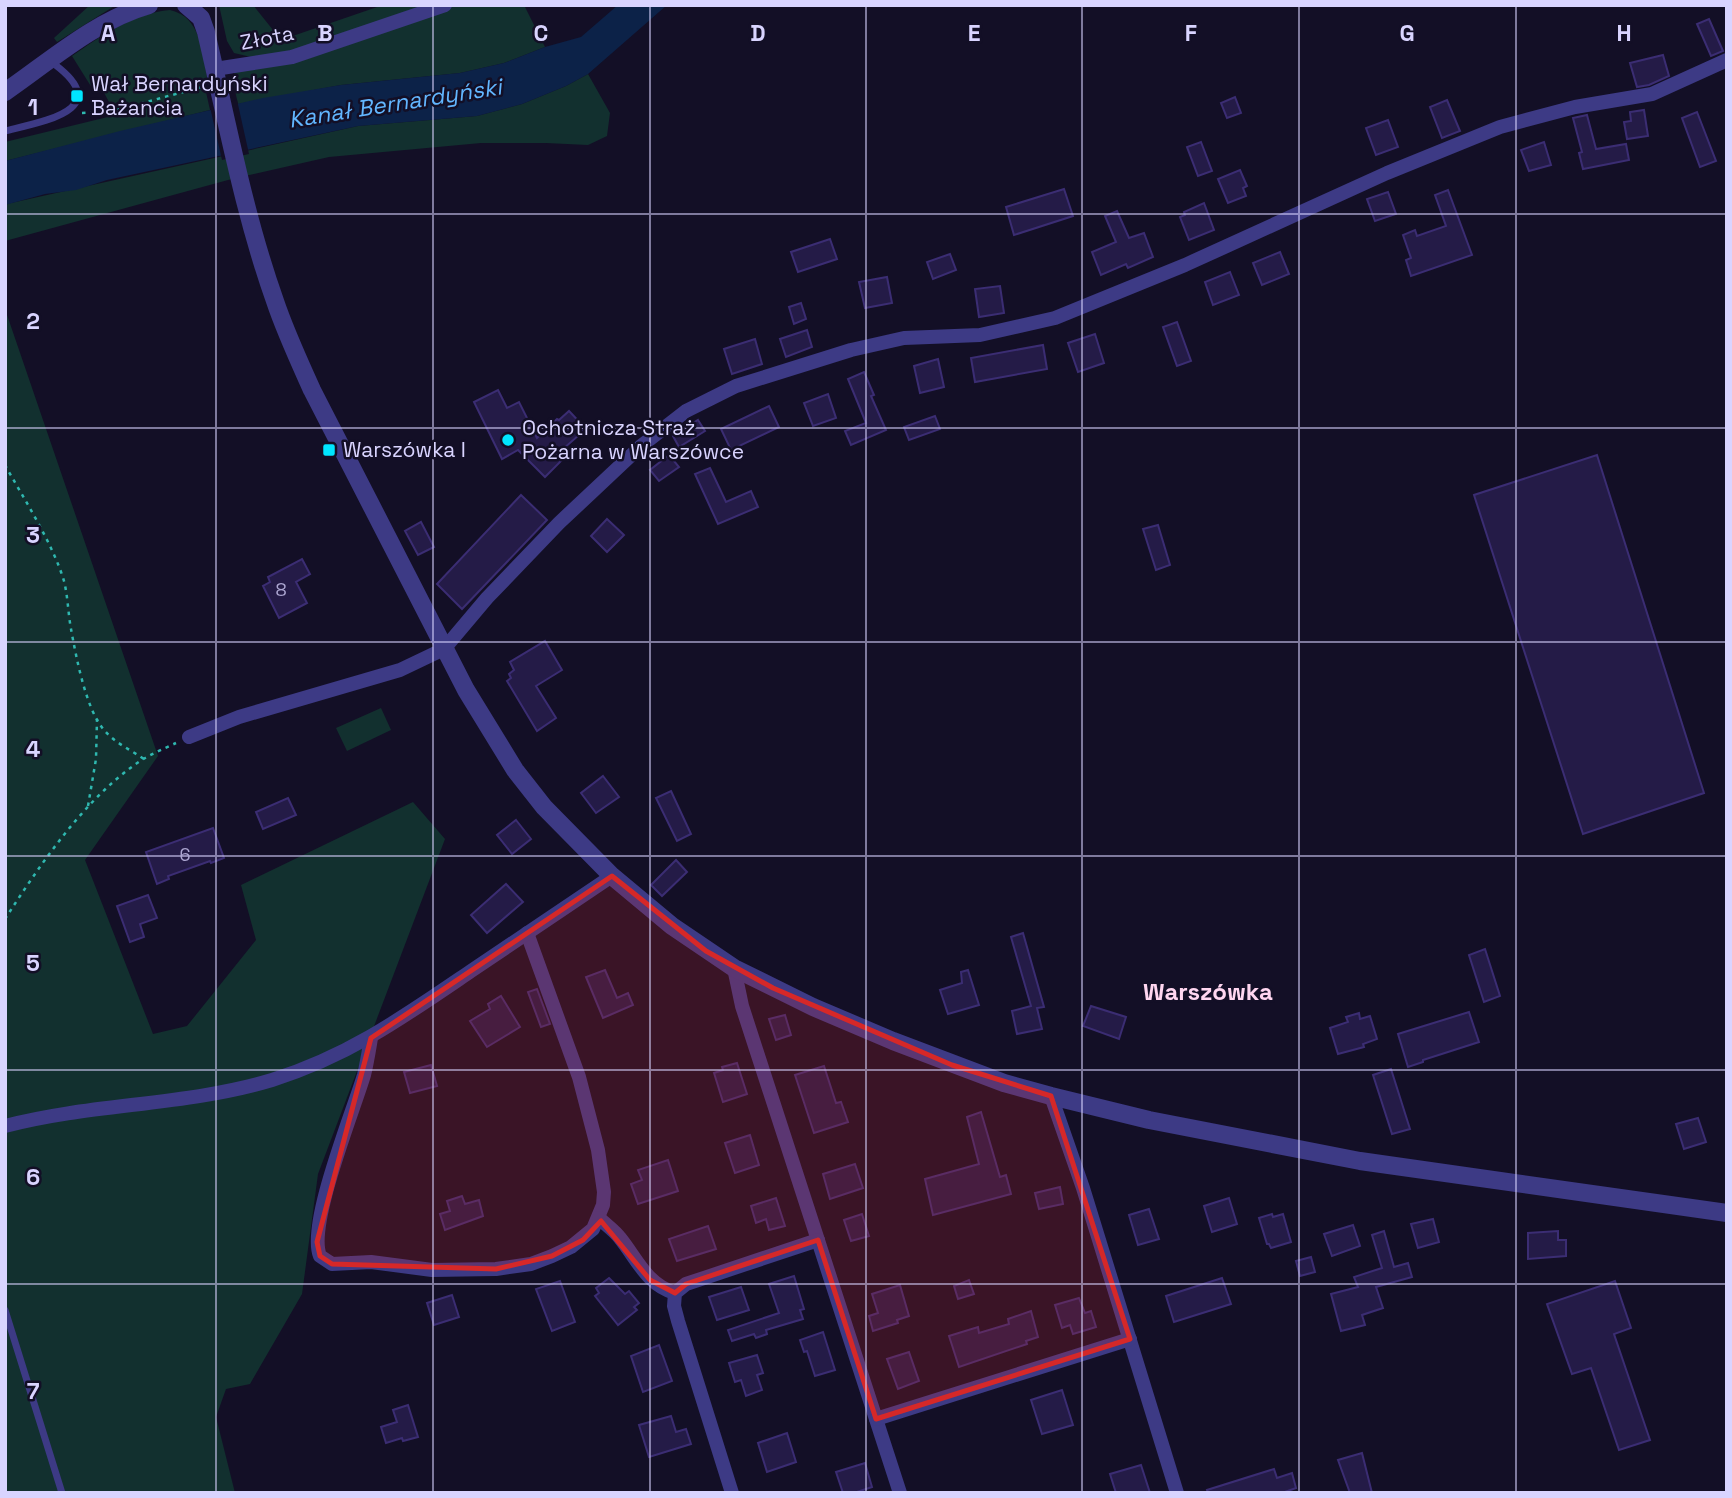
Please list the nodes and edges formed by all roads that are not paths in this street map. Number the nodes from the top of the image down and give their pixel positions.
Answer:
1 (149, 5) edge
2 (186, 5) edge
3 (445, 5) edge
4 (1727, 60) edge
5 (50, 61) junction
6 (217, 77) junction
7 (5, 92) edge
8 (5, 131) edge
9 (444, 649) junction
10 (189, 737) road end
11 (612, 876) junction
12 (527, 933) junction
13 (734, 968) junction
14 (371, 1038) junction
15 (1051, 1096) junction
16 (5, 1126) edge
17 (1727, 1213) edge
18 (599, 1218) junction
19 (818, 1240) junction
20 (675, 1293) junction
21 (5, 1310) edge
22 (1130, 1339) junction
23 (876, 1419) junction
24 (62, 1493) edge
25 (732, 1493) edge
26 (900, 1493) edge
27 (1177, 1493) edge

1 - 5 street
2 - 6 street
3 - 6 street, Złota
4 - 9 street
5 - 7 street
5 - 8 lane
6 - 9 street
9 - 10 street
9 - 11 street
11 - 12 street
11 - 13 street
12 - 14 street
12 - 18 street
13 - 15 street
13 - 19 street
14 - 16 street
14 - 18 street
15 - 17 street
15 - 22 street
18 - 20 street
19 - 20 street
19 - 23 street
20 - 25 street
21 - 24 lane
22 - 23 street
22 - 27 street
23 - 26 street

